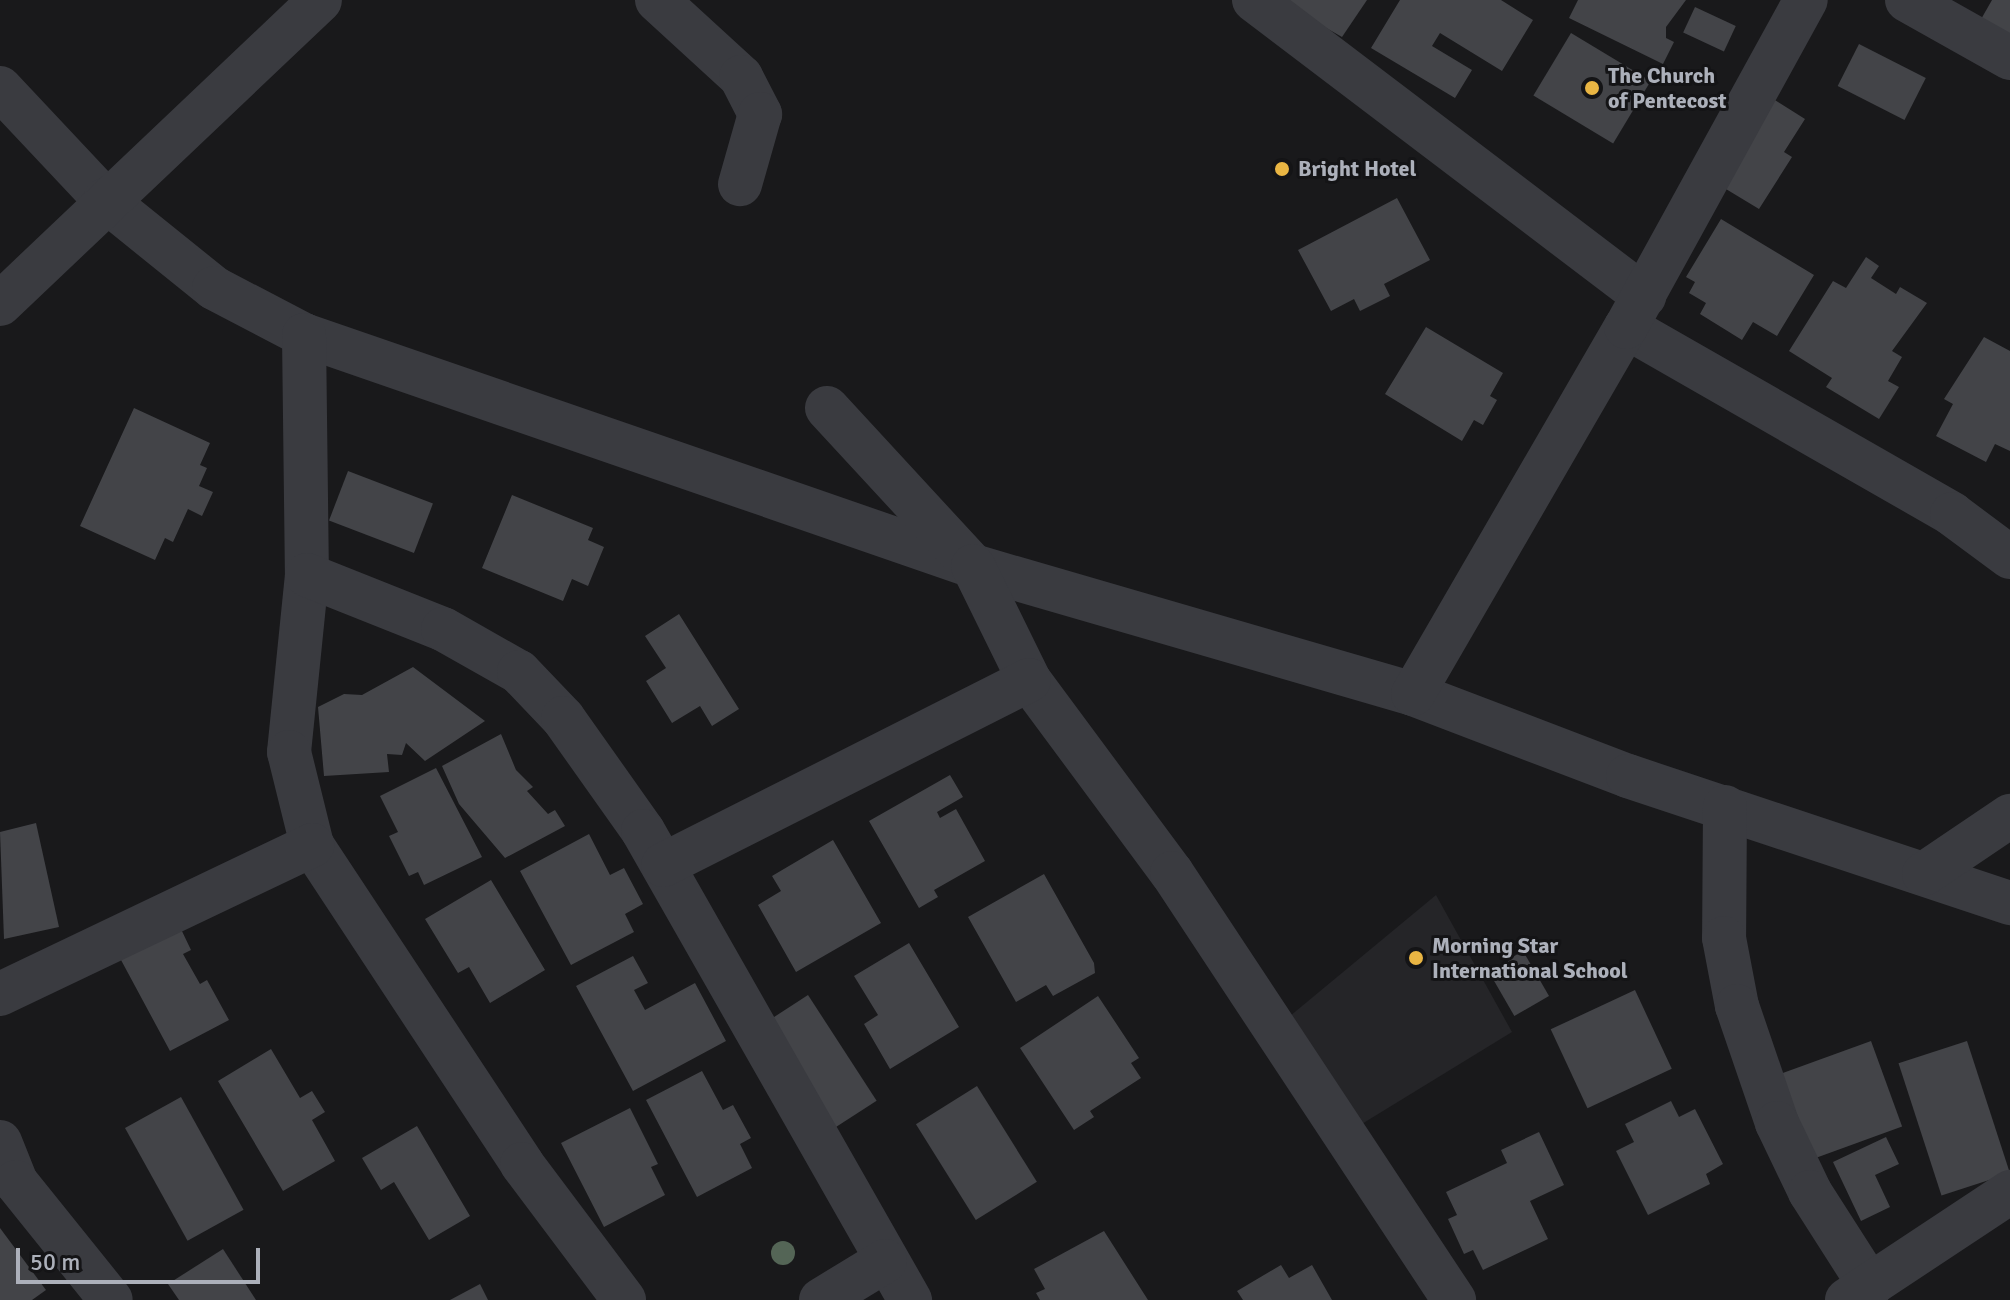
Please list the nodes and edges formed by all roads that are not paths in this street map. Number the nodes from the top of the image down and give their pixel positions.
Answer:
1 (320, 0) edge
2 (657, 0) edge
3 (1254, 0) edge
4 (1806, 0) edge
5 (1907, 0) edge
6 (2010, 58) edge
7 (0, 88) edge
8 (740, 184) dead end
9 (105, 200) junction
10 (0, 304) edge
11 (1635, 312) junction
12 (304, 335) junction
13 (827, 408) dead end
14 (2010, 557) edge
15 (973, 566) junction
16 (307, 575) junction
17 (1029, 680) junction
18 (1413, 694) junction
19 (1725, 807) junction
20 (2010, 816) edge
21 (312, 845) junction
22 (663, 865) junction
23 (1924, 874) junction
24 (2010, 903) edge
25 (0, 994) edge
26 (0, 1142) edge
27 (8, 1187) edge
28 (2010, 1192) edge
29 (885, 1261) junction
30 (1859, 1293) edge
31 (111, 1300) edge
32 (624, 1300) edge
33 (821, 1300) edge
34 (910, 1300) edge
35 (1454, 1300) edge

1 - 9 street
2 - 8 street
3 - 11 street
4 - 11 street
5 - 6 street
7 - 9 street
9 - 10 street
9 - 12 street
11 - 14 street
11 - 18 street
12 - 15 street
12 - 16 street
13 - 15 street
15 - 17 street
15 - 18 street
16 - 21 street
16 - 22 street
17 - 22 street
17 - 35 street
18 - 19 street
19 - 23 street
19 - 30 street
20 - 23 street
21 - 25 street
21 - 32 street
22 - 29 street
23 - 24 street
26 - 27 street
27 - 31 street
28 - 30 street
29 - 33 street
29 - 34 street

